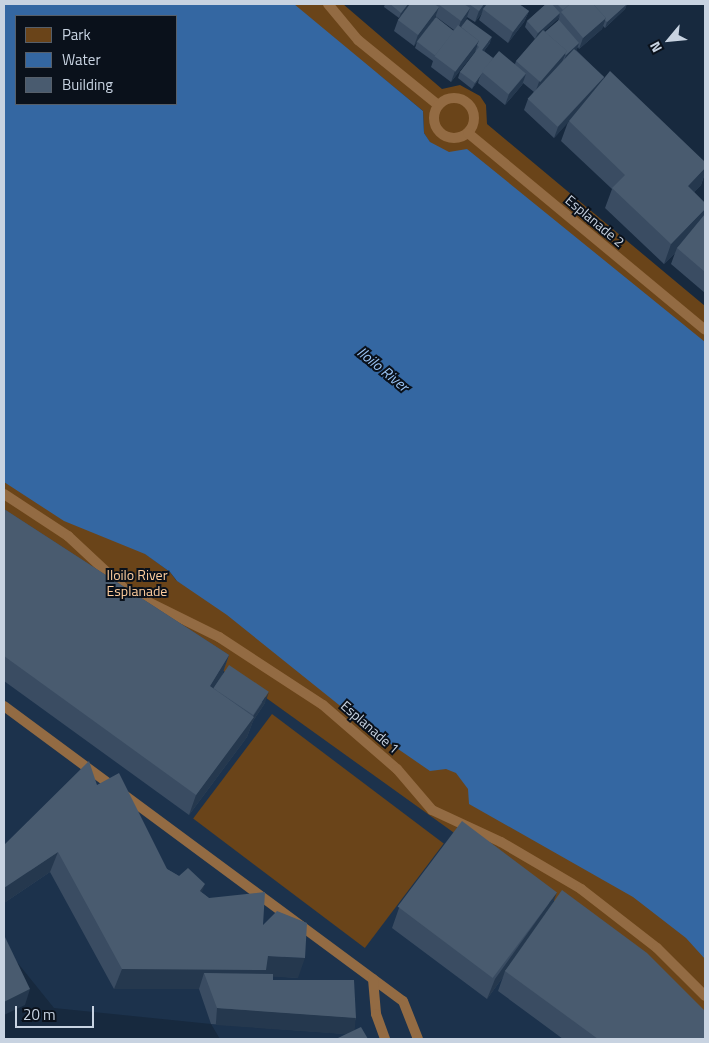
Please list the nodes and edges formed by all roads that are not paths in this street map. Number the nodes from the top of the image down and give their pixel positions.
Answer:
1 (328, 4) edge
2 (438, 105) junction
3 (468, 133) junction
4 (705, 330) edge
5 (4, 494) edge
6 (4, 706) edge
7 (373, 980) junction
8 (705, 996) edge
9 (386, 1039) edge
10 (418, 1039) edge

1 - 2 street
2 - 3 street
2 - 3 street
3 - 4 street, Esplanade 2
5 - 8 street, Esplanade 1
6 - 7 street
7 - 9 street
7 - 10 street

